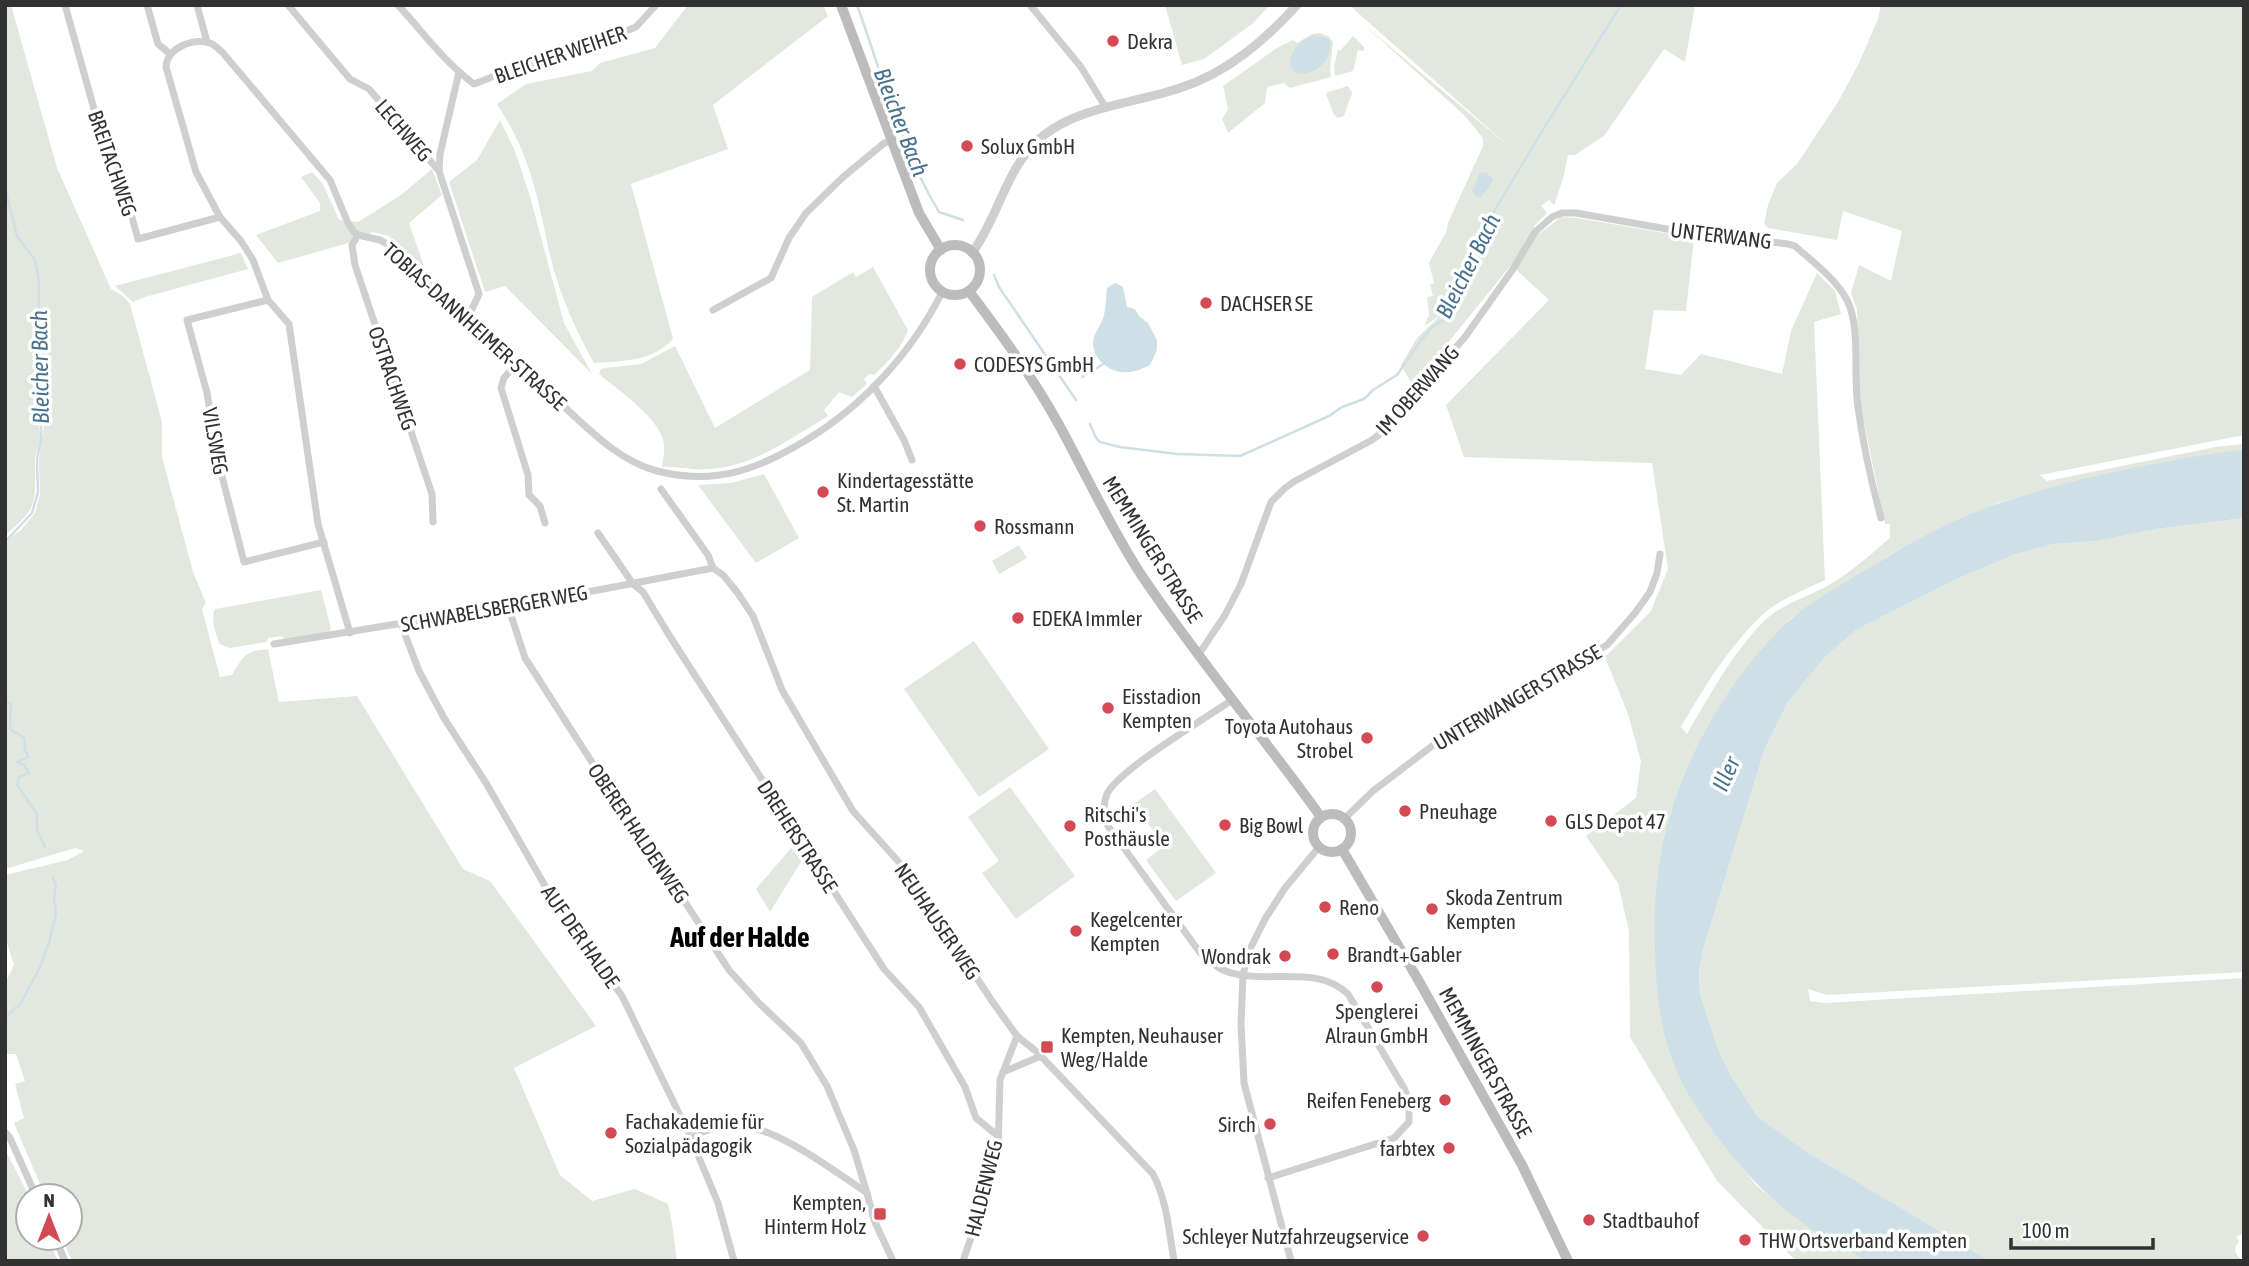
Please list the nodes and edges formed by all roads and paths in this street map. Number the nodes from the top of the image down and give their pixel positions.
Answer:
1 (65, 5) edge
2 (147, 5) edge
3 (197, 5) edge
4 (288, 5) edge
5 (398, 5) edge
6 (656, 5) edge
7 (841, 5) edge
8 (1030, 5) edge
9 (1297, 5) edge
10 (207, 42) junction
11 (170, 54) junction
12 (458, 72) junction
13 (1106, 108) junction
14 (891, 140) junction
15 (439, 170) junction
16 (1562, 213) joint
17 (220, 217) junction
18 (358, 235) junction
19 (941, 250) junction
20 (972, 253) junction
21 (970, 290) junction
22 (943, 292) junction
23 (268, 300) junction
24 (713, 310) dead end
25 (467, 320) junction
26 (516, 364) junction
27 (874, 386) junction
28 (912, 460) dead end
29 (661, 489) dead end
30 (1881, 518) dead end
31 (433, 522) dead end
32 (545, 523) dead end
33 (598, 533) dead end
34 (324, 542) junction
35 (1660, 554) dead end
36 (713, 568) junction
37 (633, 584) junction
38 (508, 606) junction
39 (401, 624) junction
40 (350, 633) junction
41 (274, 644) dead end
42 (1199, 654) junction
43 (1232, 700) junction
44 (1321, 817) junction
45 (1344, 819) junction
46 (1319, 847) junction
47 (1342, 849) junction
48 (1243, 975) junction
49 (1017, 1036) junction
50 (1041, 1056) junction
51 (1003, 1072) junction
52 (5, 1132) edge
53 (690, 1136) junction
54 (998, 1136) junction
55 (1268, 1178) junction
56 (30, 1182) edge
57 (867, 1193) junction
58 (734, 1261) edge
59 (893, 1261) edge
60 (963, 1261) edge
61 (1174, 1261) edge
62 (1291, 1261) edge
63 (1568, 1261) edge

1 - 17 street, BREITACHWEG
2 - 11 street
3 - 10 street
4 - 15 street, LECHWEG
5 - 12 street
6 - 12 street, BLEICHER WEIHER
7 - 14 main road
8 - 13 street
9 - 13 street
10 - 11 street
10 - 18 street, TOBIAS-DANNHEIMER-STRASSE
11 - 17 street
12 - 15 street
13 - 20 street
14 - 19 main road
14 - 24 street
15 - 25 street, LECHWEG
16 - 30 street, UNTERWANG
16 - 42 street, IM OBERWANG
17 - 23 street
18 - 25 street, TOBIAS-DANNHEIMER-STRASSE
18 - 31 street, OSTRACHWEG
19 - 20 main road
19 - 22 main road
20 - 21 main road
21 - 22 main road
21 - 42 main road, MEMMINGER STRASSE
22 - 27 street, TOBIAS-DANNHEIMER-STRASSE
23 - 34 street
23 - 34 street, VILSWEG
25 - 26 street, TOBIAS-DANNHEIMER-STRASSE
26 - 27 street, TOBIAS-DANNHEIMER-STRASSE
26 - 32 street
27 - 28 street
29 - 36 street
33 - 37 street, DREHERSTRASSE
34 - 40 street
35 - 45 street, UNTERWANGER STRASSE
36 - 37 street, SCHWABELSBERGER WEG
36 - 49 street, NEUHAUSER WEG
37 - 38 street, SCHWABELSBERGER WEG
37 - 54 street, DREHERSTRASSE
38 - 39 street, SCHWABELSBERGER WEG
38 - 57 street, OBERER HALDENWEG
39 - 40 street, SCHWABELSBERGER WEG
39 - 53 street, AUF DER HALDE
40 - 41 street, SCHWABELSBERGER WEG
42 - 43 main road, MEMMINGER STRASSE
43 - 44 main road, MEMMINGER STRASSE
43 - 48 street
44 - 45 main road
44 - 46 main road
45 - 47 main road
46 - 47 main road
46 - 48 street
47 - 63 main road, MEMMINGER STRASSE
48 - 55 street
48 - 55 street
49 - 50 street, NEUHAUSER WEG
49 - 51 street, HALDENWEG
50 - 51 street
50 - 61 street, NEUHAUSER WEG
51 - 54 street, HALDENWEG
52 - 56 street
53 - 57 street
53 - 58 street, AUF DER HALDE
54 - 60 street, HALDENWEG
55 - 62 street
57 - 59 street, OBERER HALDENWEG

